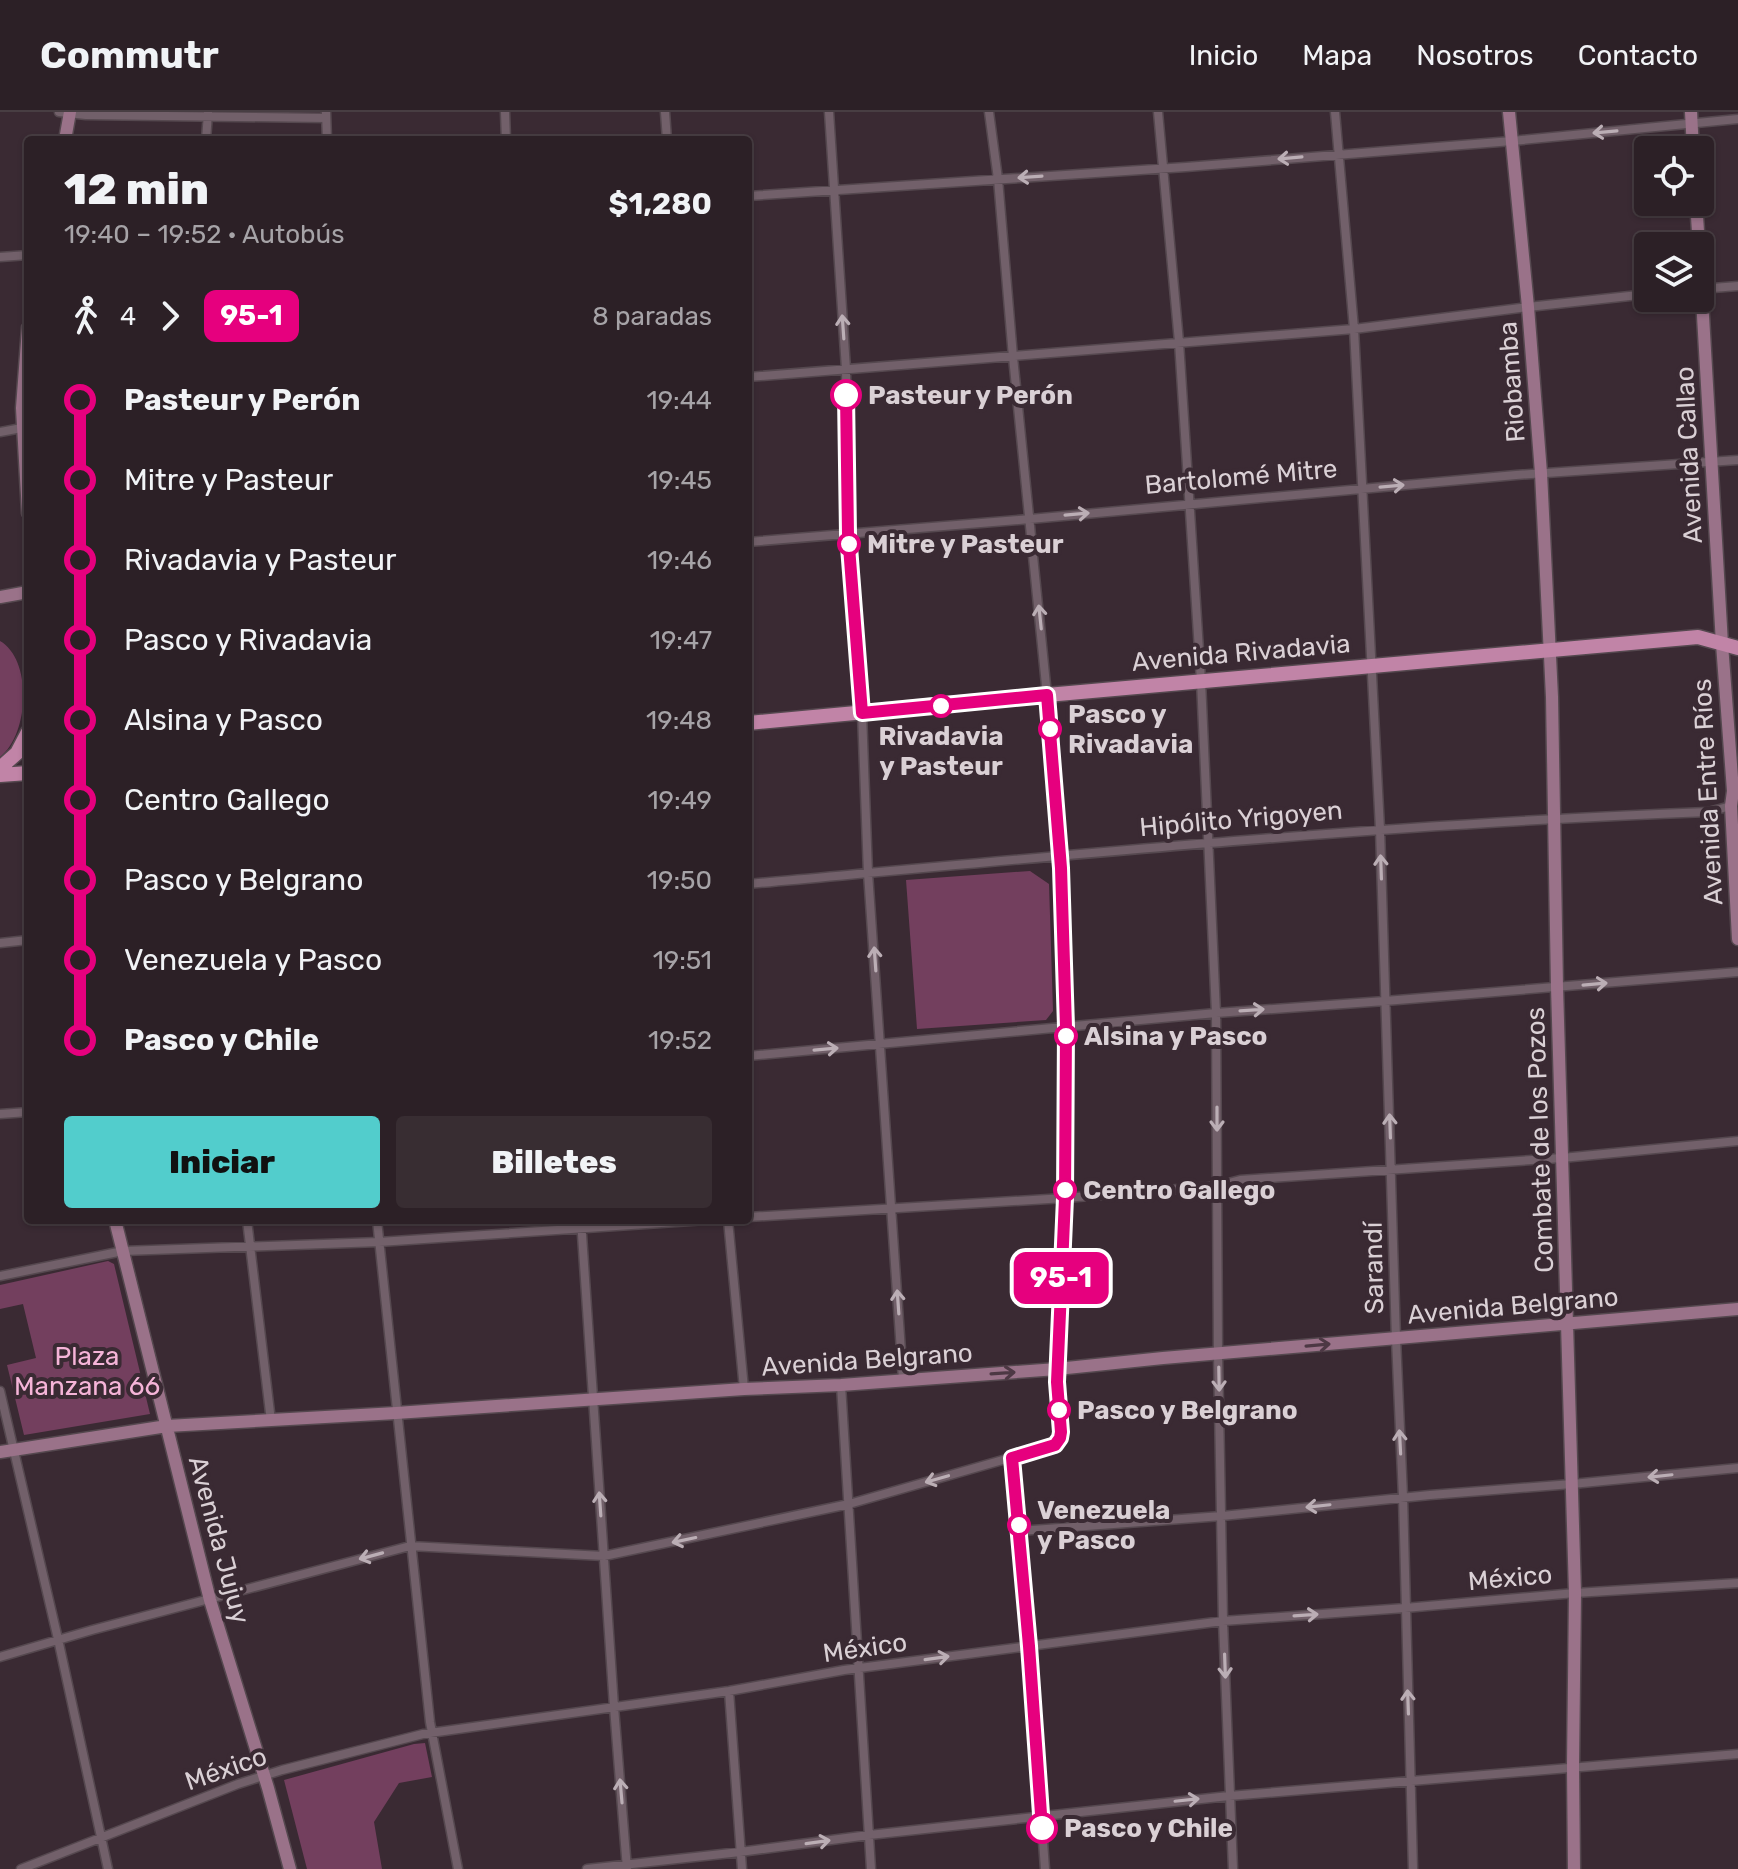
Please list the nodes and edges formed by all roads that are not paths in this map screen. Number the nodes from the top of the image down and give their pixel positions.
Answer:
1 (505, 112) edge
2 (665, 112) edge
3 (829, 112) edge
4 (989, 112) edge
5 (1158, 112) edge
6 (1335, 112) edge
7 (1509, 112) edge
8 (66, 113) edge
9 (208, 114) edge
10 (326, 115) edge
11 (1691, 118) edge
12 (1738, 119) edge
13 (65, 136) edge
14 (206, 136) edge
15 (327, 136) edge
16 (506, 136) edge
17 (667, 136) edge
18 (1512, 141) junction
19 (1339, 154) junction
20 (1164, 169) junction
21 (998, 179) junction
22 (835, 190) junction
23 (752, 196) edge
24 (24, 255) edge
25 (0, 257) edge
26 (1738, 286) edge
27 (1714, 288) edge
28 (1634, 296) edge
29 (1528, 307) junction
30 (1702, 312) edge
31 (1354, 329) junction
32 (1179, 342) junction
33 (1013, 357) junction
34 (846, 369) junction
35 (752, 377) edge
36 (24, 428) edge
37 (0, 432) edge
38 (1738, 460) edge
39 (1711, 462) junction
40 (1541, 473) junction
41 (1363, 488) junction
42 (1190, 504) junction
43 (1030, 519) junction
44 (848, 534) junction
45 (752, 542) edge
46 (24, 593) edge
47 (0, 597) edge
48 (1722, 644) junction
49 (1738, 648) edge
50 (1549, 650) junction
51 (1371, 666) junction
52 (1201, 681) junction
53 (1047, 695) junction
54 (862, 713) junction
55 (752, 723) edge
56 (24, 740) edge
57 (0, 768) edge
58 (24, 773) edge
59 (0, 775) edge
60 (1734, 805) edge
61 (1554, 818) junction
62 (1380, 829) junction
63 (1209, 843) junction
64 (1059, 856) junction
65 (868, 873) junction
66 (752, 884) edge
67 (1738, 939) edge
68 (24, 940) edge
69 (0, 943) edge
70 (1738, 972) edge
71 (1557, 987) junction
72 (1385, 1001) junction
73 (1216, 1013) junction
74 (1066, 1027) junction
75 (881, 1044) junction
76 (752, 1056) edge
77 (24, 1112) edge
78 (0, 1114) edge
79 (1738, 1141) edge
80 (1562, 1158) junction
81 (1391, 1169) junction
82 (1217, 1186) junction
83 (1065, 1198) junction
84 (892, 1208) junction
85 (752, 1217) edge
86 (116, 1224) edge
87 (247, 1224) edge
88 (377, 1224) edge
89 (581, 1224) edge
90 (728, 1224) edge
91 (379, 1242) junction
92 (249, 1246) junction
93 (123, 1251) junction
94 (0, 1276) edge
95 (1738, 1309) edge
96 (1568, 1324) junction
97 (1396, 1339) junction
98 (1218, 1354) junction
99 (1057, 1369) junction
100 (903, 1380) junction
101 (841, 1385) junction
102 (744, 1389) junction
103 (0, 1391) edge
104 (593, 1399) junction
105 (396, 1413) junction
106 (271, 1421) junction
107 (167, 1426) junction
108 (14, 1450) junction
109 (0, 1452) edge
110 (1012, 1458) junction
111 (1738, 1468) edge
112 (1572, 1484) junction
113 (1403, 1497) junction
114 (849, 1504) junction
115 (1222, 1516) junction
116 (1019, 1531) junction
117 (410, 1546) junction
118 (604, 1556) junction
119 (1738, 1583) edge
120 (1575, 1593) junction
121 (210, 1600) junction
122 (1405, 1608) junction
123 (1223, 1621) junction
124 (58, 1639) junction
125 (1029, 1646) junction
126 (0, 1657) edge
127 (859, 1668) junction
128 (729, 1691) junction
129 (614, 1707) junction
130 (433, 1733) junction
131 (1738, 1754) edge
132 (1573, 1766) junction
133 (264, 1776) junction
134 (1410, 1780) junction
135 (1229, 1796) junction
136 (1041, 1816) junction
137 (869, 1835) junction
138 (101, 1836) junction
139 (740, 1852) junction
140 (627, 1867) edge
141 (21, 1869) edge
142 (108, 1869) edge
143 (290, 1869) edge
144 (458, 1869) edge
145 (587, 1869) edge
146 (742, 1869) edge
147 (871, 1869) edge
148 (1045, 1869) edge
149 (1233, 1869) edge
150 (1413, 1869) edge
151 (1574, 1869) edge

1 - 16 street
2 - 17 street
3 - 22 street
4 - 21 street
5 - 20 street
6 - 19 street, Sarandí
7 - 18 main road, Riobamba
8 - 9 street
8 - 13 main road
9 - 10 street
9 - 14 street
10 - 15 street
11 - 12 street
11 -> 18 street
18 - 19 street
18 - 29 main road, Riobamba
19 -> 20 street
19 - 31 street, Sarandí
20 -> 21 street
20 - 32 street
21 - 22 street
21 - 33 street
22 - 23 street
34 -> 22 street
24 - 25 street
26 - 27 street
28 - 29 street
29 - 31 street
29 - 40 main road, Riobamba
30 - 39 main road, Avenida Callao
31 - 32 street
31 - 41 street, Sarandí
32 - 33 street
32 - 42 street
33 - 34 street
33 - 43 street
34 - 35 street
34 - 44 street
36 - 37 street
38 - 39 street, Bartolomé Mitre
39 - 40 street, Bartolomé Mitre
39 - 48 main road, Avenida Callao
41 -> 40 street, Bartolomé Mitre
40 - 50 main road, Riobamba
41 - 42 street, Bartolomé Mitre
41 - 51 street, Sarandí
43 -> 42 street, Bartolomé Mitre
42 - 52 street
43 - 44 street, Bartolomé Mitre
53 -> 43 street
44 - 45 street, Bartolomé Mitre
44 - 54 street
46 - 47 main road
48 - 49 main road, Avenida Rivadavia
48 - 50 main road, Avenida Rivadavia
48 - 60 main road, Avenida Entre Ríos
50 - 51 main road, Avenida Rivadavia
50 - 61 main road, Combate de los Pozos
51 - 52 main road, Avenida Rivadavia
51 - 62 street, Sarandí
52 - 53 main road, Avenida Rivadavia
52 - 63 street
53 - 54 main road, Avenida Rivadavia
53 - 64 street
54 - 55 main road, Avenida Rivadavia
54 - 65 street
56 - 57 main road
58 - 59 main road
60 - 61 street, Hipólito Yrigoyen
60 - 67 main road, Avenida Entre Ríos
61 - 62 street, Hipólito Yrigoyen
61 - 71 main road, Combate de los Pozos
62 - 63 street, Hipólito Yrigoyen
72 -> 62 street, Sarandí
63 - 64 street, Hipólito Yrigoyen
63 - 73 street
64 - 65 street, Hipólito Yrigoyen
64 - 74 street
65 - 66 street, Hipólito Yrigoyen
75 -> 65 street
68 - 69 street
71 -> 70 street
71 - 72 street
71 - 80 main road, Combate de los Pozos
73 -> 72 street
81 -> 72 street, Sarandí
73 - 74 street
73 -> 82 street
74 - 75 street
74 - 83 street
76 -> 75 street
75 - 84 street
77 - 78 street
79 - 80 street
80 - 81 street
80 - 96 main road, Combate de los Pozos
81 - 82 street
81 - 97 street, Sarandí
82 - 83 street
82 - 98 street
83 - 84 street
83 - 99 street
84 - 85 street
100 -> 84 street
86 - 93 main road, Avenida Jujuy
87 - 92 street
88 - 91 street
89 - 91 street
89 - 104 street
90 - 102 street
91 - 92 street
91 - 105 street
92 - 93 street
92 - 106 street
93 - 94 street
93 - 107 main road, Avenida Jujuy
95 - 96 main road, Avenida Belgrano
96 - 97 main road, Avenida Belgrano
96 - 112 main road, Combate de los Pozos
98 -> 97 main road, Avenida Belgrano
113 -> 97 street, Sarandí
98 - 99 main road, Avenida Belgrano
98 -> 115 street
100 -> 99 main road, Avenida Belgrano
99 - 110 street
100 - 101 main road, Avenida Belgrano
101 - 102 main road, Avenida Belgrano
101 - 114 street
102 - 104 main road, Avenida Belgrano
103 - 108 street
104 - 105 main road, Avenida Belgrano
118 -> 104 street
105 - 106 main road, Avenida Belgrano
105 - 117 street
106 - 107 main road, Avenida Belgrano
107 - 108 main road, Avenida Belgrano
107 - 121 main road, Avenida Jujuy
108 - 109 main road, Avenida Belgrano
108 - 124 street
110 -> 114 street
110 - 116 street
111 -> 112 street
112 - 113 street
112 - 120 main road, Combate de los Pozos
113 -> 115 street
113 - 122 street, Sarandí
114 -> 118 street
114 - 127 street
115 - 116 street
115 - 123 street
116 - 125 street
117 - 118 street
117 -> 121 street
117 - 130 street
118 - 129 street
119 - 120 street, México
120 - 122 street, México
120 - 132 main road, Combate de los Pozos
121 - 124 street
121 - 133 main road, Avenida Jujuy
123 -> 122 street, México
134 -> 122 street, Sarandí
123 - 125 street, México
123 -> 135 street
124 - 126 street
124 - 138 street
127 -> 125 street, México
125 - 136 street
127 - 128 street, México
127 - 137 street
128 - 129 street, México
128 - 139 street
129 - 130 street, México
140 -> 129 street
130 - 133 street, México
130 - 144 street
131 - 132 street
132 - 134 street
132 - 151 main road, Combate de los Pozos
133 - 138 street, México
133 - 143 main road, Avenida Jujuy
134 - 135 street
134 - 150 street, Sarandí
136 -> 135 street
135 - 149 street
136 - 137 street
136 - 148 street
139 -> 137 street
137 - 147 street
138 - 141 street, México
138 - 142 street
139 - 140 street
139 - 146 street
140 - 145 street

